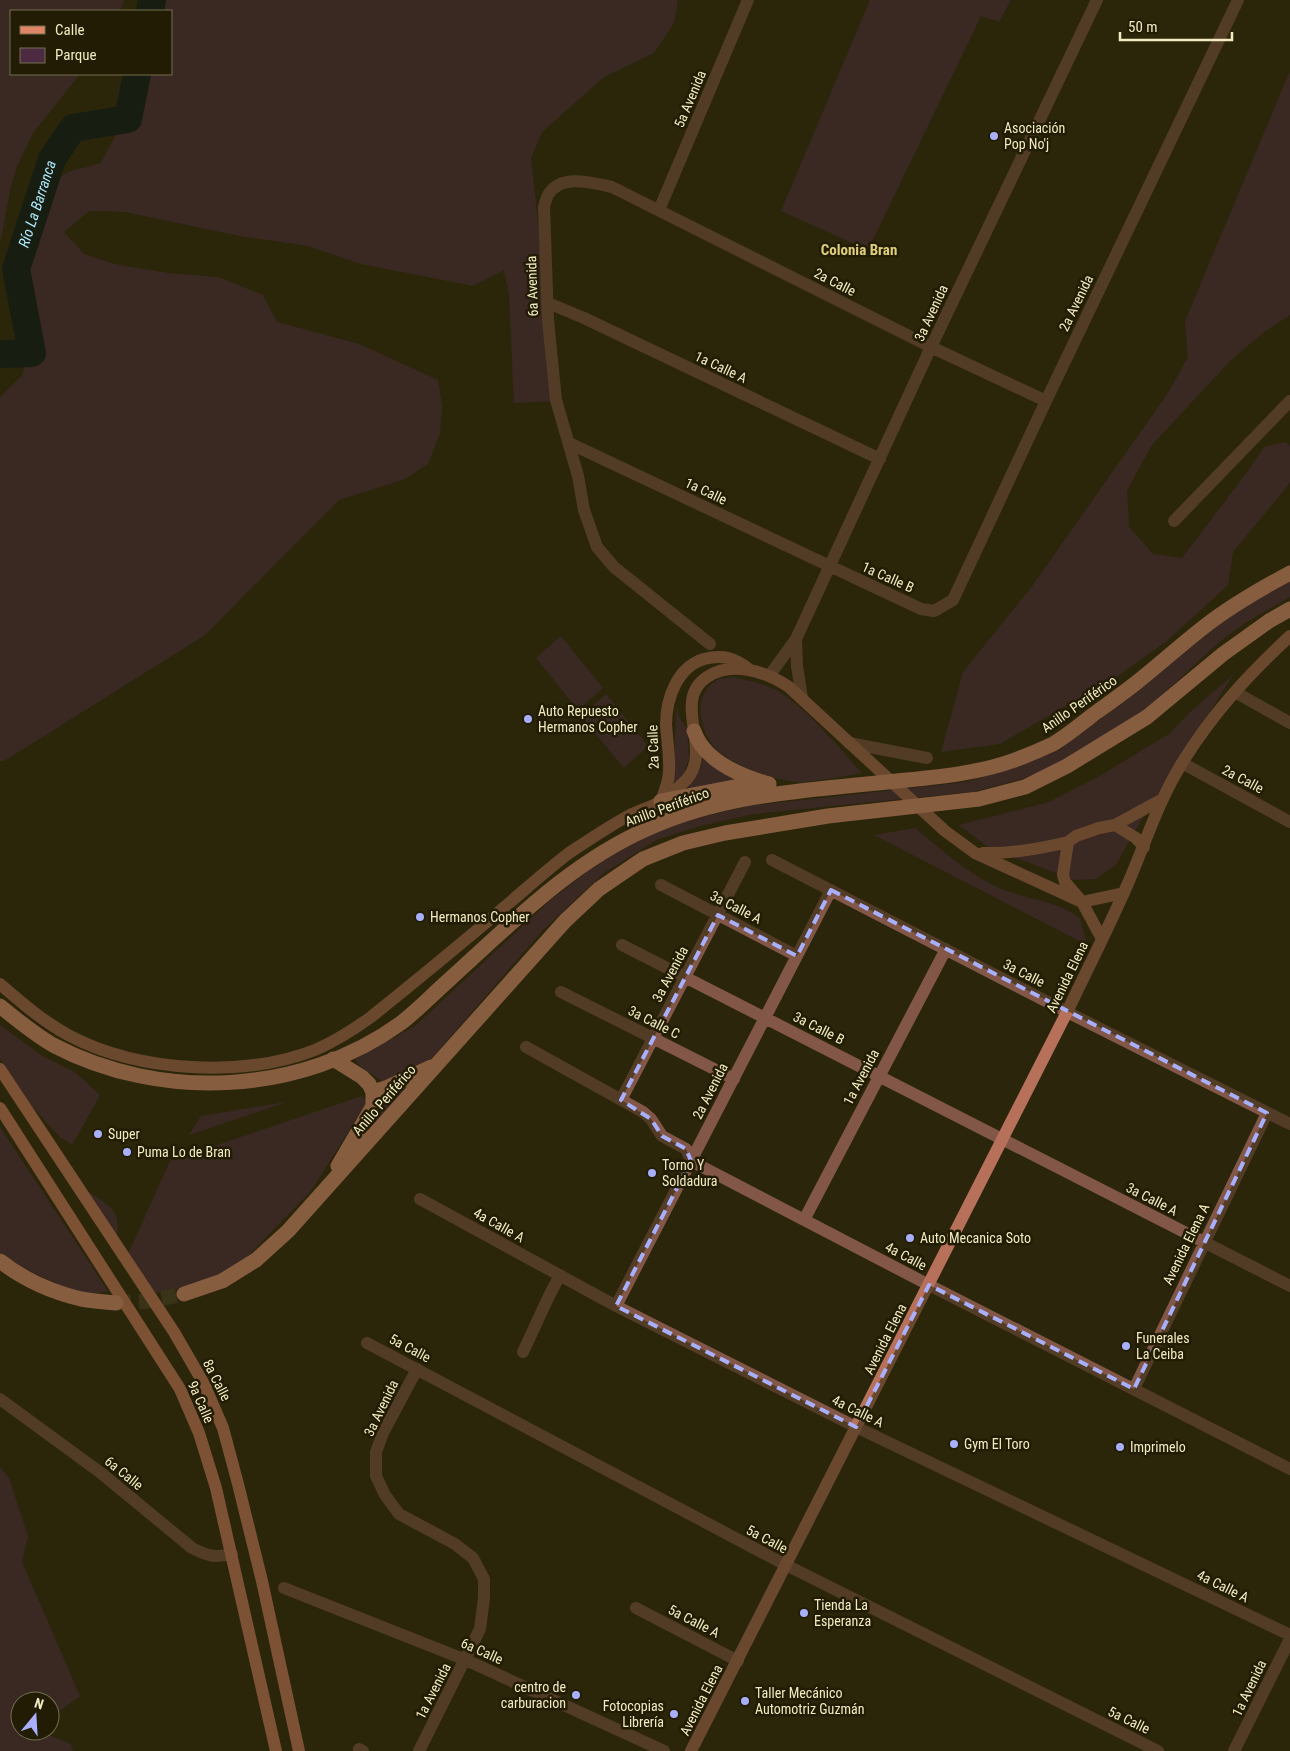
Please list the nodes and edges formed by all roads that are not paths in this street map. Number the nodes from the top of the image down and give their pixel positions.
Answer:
1 (748, 0) edge
2 (1097, 0) edge
3 (1238, 0) edge
4 (612, 187) joint
5 (659, 210) junction
6 (548, 303) junction
7 (932, 347) junction
8 (1046, 401) junction
9 (1290, 401) edge
10 (569, 443) junction
11 (880, 459) junction
12 (1174, 521) dead end
13 (829, 567) junction
14 (1290, 573) edge
15 (1290, 608) edge
16 (934, 611) joint
17 (1290, 636) edge
18 (796, 639) junction
19 (710, 644) dead end
20 (750, 670) junction
21 (769, 676) junction
22 (1235, 692) junction
23 (802, 698) junction
24 (1290, 723) edge
25 (694, 731) junction
26 (849, 743) junction
27 (927, 758) dead end
28 (1182, 763) junction
29 (802, 792) junction
30 (1161, 800) junction
31 (661, 801) junction
32 (1290, 822) edge
33 (1115, 825) junction
34 (1068, 842) junction
35 (1144, 847) junction
36 (975, 853) junction
37 (772, 860) dead end
38 (745, 862) dead end
39 (661, 886) dead end
40 (831, 890) junction
41 (1124, 893) junction
42 (1082, 902) junction
43 (718, 914) junction
44 (1102, 939) junction
45 (622, 945) dead end
46 (946, 950) junction
47 (797, 956) junction
48 (685, 976) junction
49 (0, 984) edge
50 (561, 992) dead end
51 (0, 1006) edge
52 (1067, 1012) junction
53 (765, 1018) junction
54 (653, 1039) junction
55 (526, 1047) dead end
56 (334, 1059) junction
57 (436, 1065) junction
58 (0, 1069) edge
59 (878, 1076) junction
60 (734, 1079) junction
61 (373, 1092) junction
62 (621, 1100) junction
63 (0, 1108) edge
64 (1267, 1113) junction
65 (1290, 1124) edge
66 (1001, 1140) junction
67 (691, 1161) junction
68 (322, 1194) junction
69 (420, 1198) dead end
70 (804, 1220) junction
71 (1204, 1242) junction
72 (0, 1261) edge
73 (560, 1275) junction
74 (929, 1285) junction
75 (1290, 1286) edge
76 (184, 1294) tunnel mouth
77 (116, 1303) tunnel mouth
78 (616, 1306) junction
79 (367, 1343) dead end
80 (523, 1352) dead end
81 (416, 1369) junction
82 (1134, 1388) junction
83 (0, 1399) edge
84 (856, 1427) junction
85 (1290, 1469) edge
86 (232, 1554) junction
87 (473, 1558) joint
88 (786, 1566) junction
89 (284, 1588) dead end
90 (636, 1608) dead end
91 (1290, 1635) edge
92 (1290, 1639) edge
93 (466, 1660) junction
94 (738, 1661) junction
95 (276, 1751) edge
96 (299, 1751) edge
97 (420, 1751) edge
98 (664, 1751) edge
99 (691, 1751) edge
100 (1158, 1751) edge
101 (1234, 1751) edge

1 - 5 street, 5a Avenida
2 - 7 street, 3a Avenida
3 - 8 street, 2a Avenida
4 - 5 street, 2a Calle
4 - 6 street, 6a Avenida
5 - 7 street, 2a Calle
6 - 10 street, 6a Avenida
6 - 11 street, 1a Calle A
7 - 8 street, 2a Calle
7 - 11 street, 3a Avenida
8 - 16 street, 2a Avenida
9 - 12 street
10 - 13 street, 1a Calle
10 - 19 street
11 - 13 street, 3a Avenida
13 - 16 street, 1a Calle B
13 - 18 street, 3a Avenida
14 - 29 highway, Anillo Periférico
15 - 57 highway, Anillo Periférico
17 - 22 street, Avenida Elena
18 - 21 street, 3a Avenida
18 - 23 street, 3a Avenida
20 - 21 street, 2a Calle
20 - 25 street, 2a Calle
20 - 31 street, 2a Calle
21 - 23 street, 2a Calle
22 - 24 street
22 - 28 street, Avenida Elena
23 - 26 street, 2a Calle
25 - 29 highway
25 - 31 street, 2a Calle
26 - 27 street
26 - 36 street, 2a Calle
28 - 30 street, Avenida Elena
28 - 32 street, 2a Calle
29 - 31 highway
29 - 56 highway, Anillo Periférico
30 - 33 street
30 - 35 street, Avenida Elena
31 - 49 street, Anillo Periférico
33 - 34 street
33 - 35 street
34 - 36 street
34 - 42 street, Avenida Elena
35 - 41 street, Avenida Elena
36 - 42 street, 2a Calle
37 - 40 street, 3a Calle
38 - 43 street, 3a Avenida
39 - 43 street, 3a Calle A
40 - 46 street, 3a Calle
40 - 47 street, 2a Avenida
41 - 42 street
41 - 44 street, Avenida Elena
42 - 44 street, Avenida Elena
43 - 47 street, 3a Calle A
43 - 48 street, 3a Avenida
44 - 52 street, Avenida Elena
45 - 48 street, 3a Calle B
46 - 52 street, 3a Calle
46 - 59 street, 1a Avenida
47 - 53 street, 2a Avenida
48 - 53 street, 3a Calle B
48 - 54 street, 3a Avenida
50 - 54 street, 3a Calle C
51 - 56 highway, Anillo Periférico
52 - 64 street, 3a Calle
52 - 66 street, Avenida Elena
53 - 59 street, 3a Calle B
53 - 60 street, 2a Avenida
54 - 60 street, 3a Calle C
54 - 62 street, 3a Avenida
55 - 62 street, 4a Calle
56 - 61 highway
57 - 61 highway
57 - 68 highway, Anillo Periférico
58 - 96 main road, 8a Calle
59 - 66 street, 3a Calle B
59 - 70 street, 1a Avenida
60 - 67 street, 2a Avenida
61 - 68 highway
62 - 67 street, 4a Calle
63 - 86 main road, 9a Calle
64 - 65 street, 3a Calle
64 - 71 street, Avenida Elena A
66 - 71 street, 3a Calle A
66 - 74 street, Avenida Elena
67 - 70 street, 4a Calle
67 - 78 street, 2a Avenida
68 - 76 highway, Anillo Periférico
69 - 73 street, 4a Calle A
70 - 74 street, 4a Calle
71 - 75 street, 3a Calle A
71 - 82 street, Avenida Elena A
72 - 77 highway
73 - 78 street, 4a Calle A
73 - 80 street
74 - 82 street, 4a Calle
74 - 84 street, Avenida Elena
78 - 84 street, 4a Calle A
79 - 81 street, 5a Calle
81 - 87 street, 3a Avenida
81 - 88 street, 5a Calle
82 - 85 street, 4a Calle
83 - 86 street, 6a Calle
84 - 88 street, Avenida Elena
84 - 91 street, 4a Calle A
86 - 95 main road, 9a Calle
87 - 93 street, 1a Avenida
88 - 94 street, Avenida Elena
88 - 100 street, 5a Calle
89 - 93 street, 6a Calle
90 - 94 street, 5a Calle A
92 - 101 street, 1a Avenida
93 - 97 street, 1a Avenida
93 - 98 street, 6a Calle
94 - 99 street, Avenida Elena

